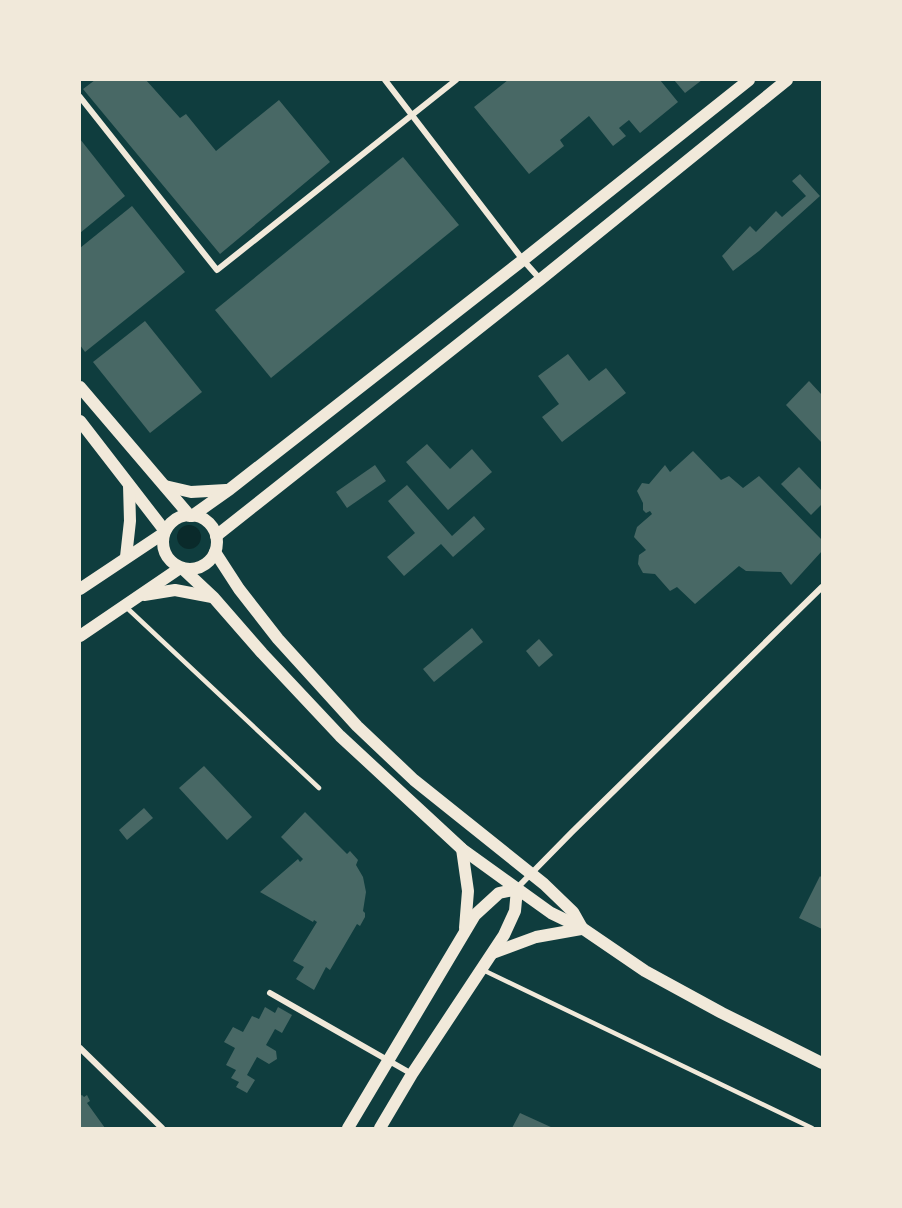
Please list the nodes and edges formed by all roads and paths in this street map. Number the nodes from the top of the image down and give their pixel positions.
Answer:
1 (385, 80) edge
2 (456, 80) edge
3 (749, 80) edge
4 (787, 80) edge
5 (80, 97) edge
6 (412, 113) junction
7 (523, 260) junction
8 (541, 279) junction
9 (80, 387) edge
10 (80, 421) edge
11 (129, 485) junction
12 (165, 486) junction
13 (230, 489) junction
14 (191, 516) junction
15 (165, 532) junction
16 (216, 536) junction
17 (215, 552) junction
18 (126, 557) junction
19 (181, 568) junction
20 (822, 587) edge
21 (80, 589) edge
22 (137, 596) junction
23 (214, 598) junction
24 (124, 605) junction
25 (80, 636) edge
26 (318, 788) dead end
27 (462, 849) junction
28 (530, 873) junction
29 (517, 889) junction
30 (582, 928) junction
31 (465, 932) junction
32 (493, 953) junction
33 (480, 968) junction
34 (270, 993) dead end
35 (80, 1048) edge
36 (389, 1062) junction
37 (822, 1063) edge
38 (412, 1074) junction
39 (162, 1128) edge
40 (348, 1128) edge
41 (380, 1128) edge
42 (812, 1128) edge

1 - 6 street
2 - 6 street
3 - 7 main road
4 - 8 main road
5 - 6 street
6 - 7 street
7 - 8 street
7 - 13 main road
8 - 16 main road
9 - 12 main road
10 - 11 main road
11 - 15 main road
11 - 18 main road
12 - 13 main road
12 - 14 main road
13 - 14 main road
14 - 15 main road
14 - 16 main road
15 - 18 main road
15 - 19 main road
16 - 17 main road
17 - 19 main road
17 - 28 main road
18 - 21 main road
19 - 22 main road
19 - 23 main road
20 - 28 street
22 - 23 main road
22 - 24 main road
23 - 27 main road
24 - 25 main road
24 - 26 lane
27 - 29 main road
27 - 31 main road
28 - 29 street
28 - 30 main road
29 - 30 main road
29 - 31 main road
29 - 32 main road
30 - 32 main road
30 - 37 main road
31 - 36 main road
32 - 33 main road
33 - 38 main road
33 - 42 lane
34 - 36 street
35 - 39 street
36 - 38 street
36 - 40 main road
38 - 41 main road

